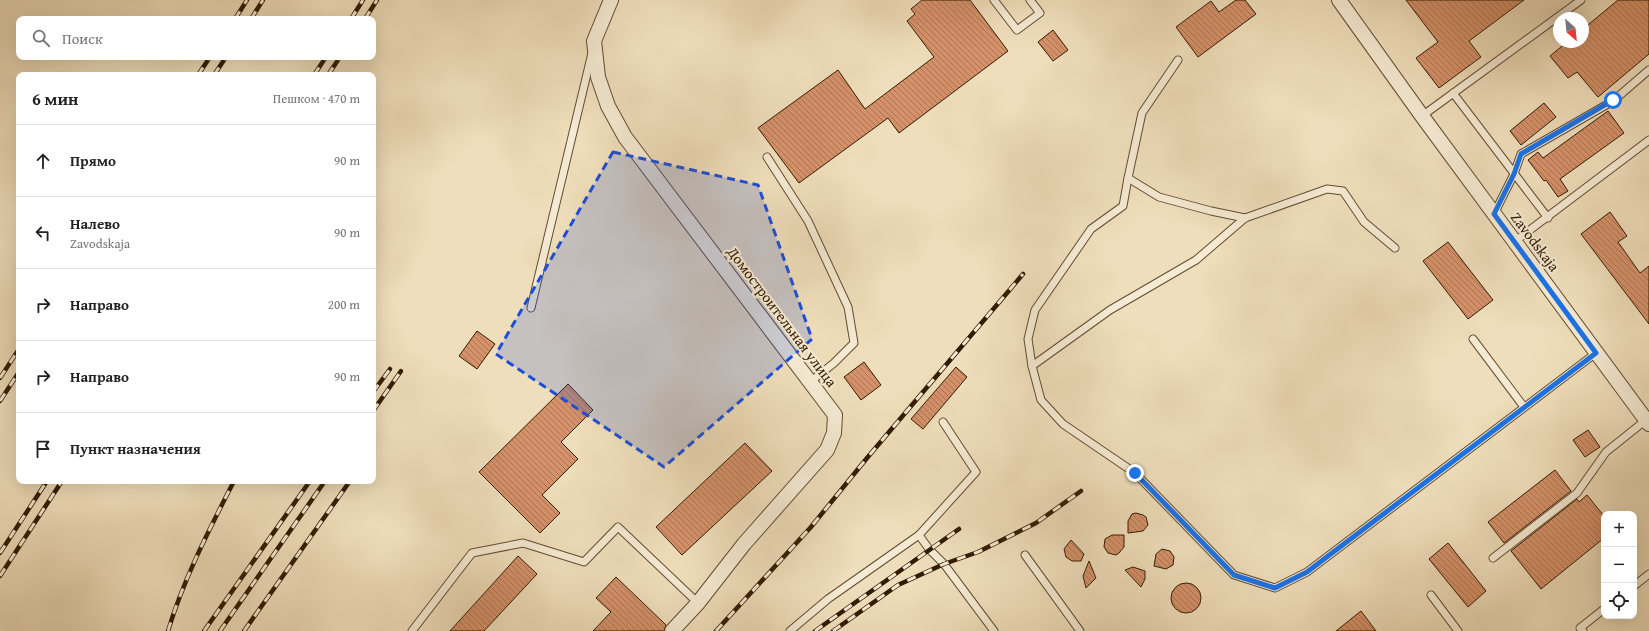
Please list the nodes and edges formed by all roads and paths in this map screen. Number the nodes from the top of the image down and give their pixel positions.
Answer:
1 (611, 0) edge
2 (994, 0) edge
3 (1030, 0) edge
4 (1340, 0) edge
5 (1581, 0) edge
6 (594, 41) junction
7 (1178, 60) dead end
8 (1649, 70) edge
9 (1453, 93) junction
10 (1422, 116) junction
11 (1649, 140) edge
12 (767, 157) dead end
13 (1514, 174) junction
14 (1128, 178) junction
15 (1494, 214) junction
16 (1245, 218) junction
17 (1548, 218) junction
18 (1514, 242) junction
19 (1395, 248) dead end
20 (531, 308) dead end
21 (1473, 339) dead end
22 (1596, 353) junction
23 (1032, 366) junction
24 (810, 382) junction
25 (1524, 407) junction
26 (943, 422) dead end
27 (1648, 422) edge
28 (919, 535) junction
29 (1025, 556) dead end
30 (1494, 558) dead end
31 (1649, 575) edge
32 (1637, 584) edge
33 (1431, 595) dead end
34 (698, 602) junction
35 (1601, 612) edge
36 (412, 631) edge
37 (672, 631) edge
38 (790, 631) edge
39 (994, 631) edge
40 (1080, 631) edge
41 (1458, 631) edge
42 (1583, 631) edge

1 - 6 street, Домостроительная улица
2 - 3 lane
4 - 10 street, Zavodskaja
5 - 9 lane
6 - 20 lane
6 - 24 street, Домостроительная улица
7 - 14 lane
8 - 13 lane
9 - 10 lane
9 - 13 lane
10 - 15 street, Zavodskaja
11 - 17 lane
12 - 24 lane
13 - 15 lane
13 - 17 lane
14 - 16 lane
14 - 23 lane
15 - 18 street, Zavodskaja
16 - 19 lane
16 - 23 lane
17 - 18 lane
18 - 22 street, Zavodskaja
21 - 25 lane
22 - 25 lane
22 - 27 street, Zavodskaja
23 - 25 lane
24 - 34 street, Домостроительная улица
26 - 28 lane
27 - 30 lane
28 - 38 lane
28 - 39 lane
29 - 40 lane
31 - 32 lane
33 - 41 lane
34 - 36 lane
34 - 37 street, Домостроительная улица
35 - 42 lane

